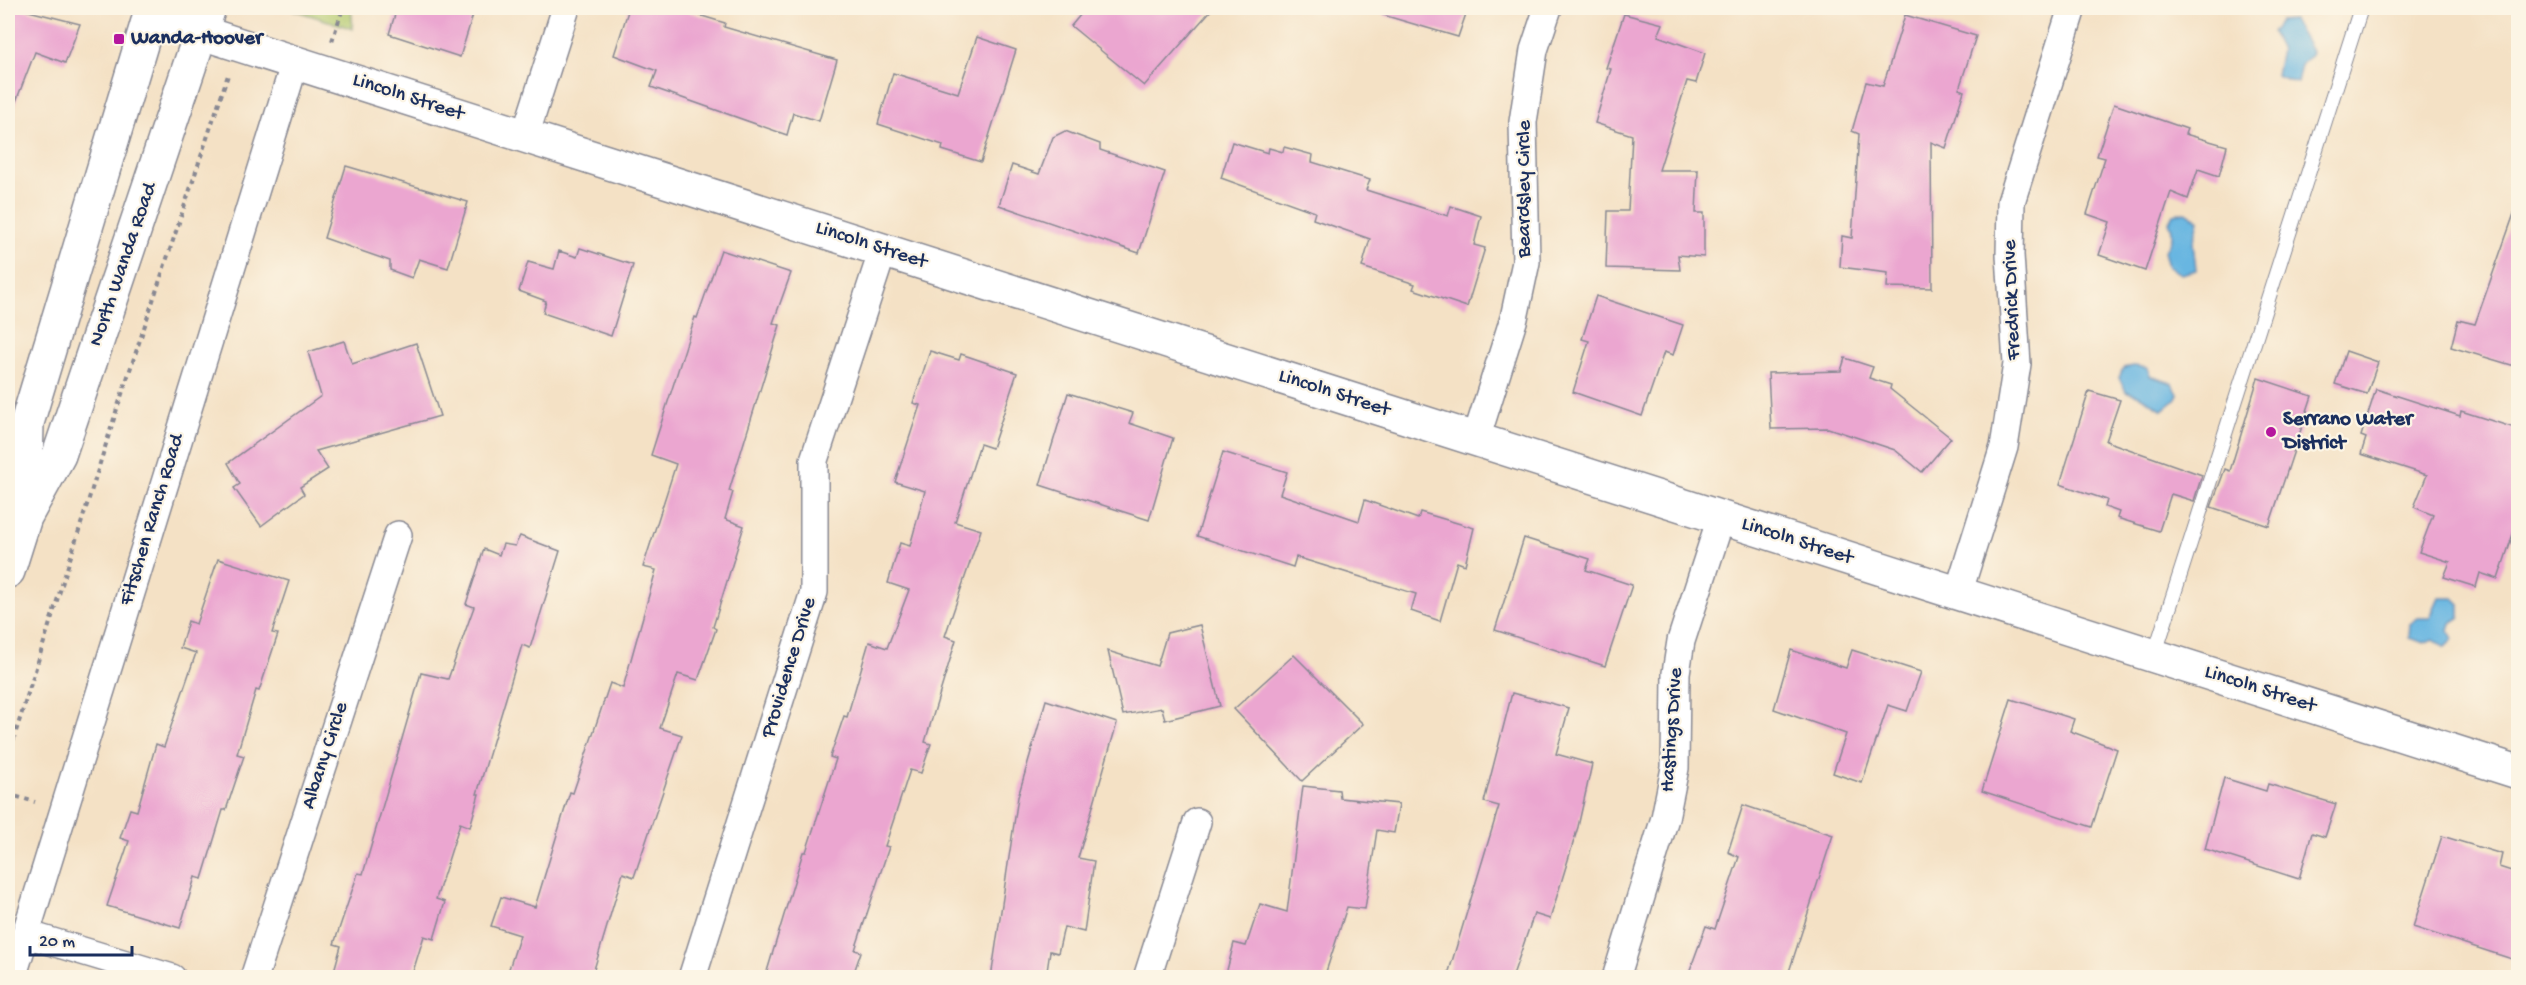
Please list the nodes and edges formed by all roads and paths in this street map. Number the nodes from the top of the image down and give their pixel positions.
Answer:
1 (566, 8) edge
2 (1548, 8) edge
3 (2072, 8) edge
4 (2361, 8) edge
5 (150, 12) edge
6 (205, 20) edge
7 (295, 62) junction
8 (227, 77) dead end
9 (525, 136) junction
10 (883, 250) junction
11 (1476, 439) junction
12 (25, 517) junction
13 (1721, 518) junction
14 (398, 535) dead end
15 (8, 571) edge
16 (1958, 594) junction
17 (2154, 656) junction
18 (8, 757) edge
19 (2518, 772) edge
20 (1197, 822) dead end
21 (26, 934) junction
22 (12, 978) edge
23 (172, 978) edge
24 (254, 978) edge
25 (693, 978) edge
26 (1147, 978) edge
27 (1616, 978) edge

1 - 9 street
2 - 11 street, Beardsley Circle
3 - 16 street, Fredrick Drive
4 - 17 lane
5 - 6 street, Lincoln Street
5 - 12 street, North Wanda Road
6 - 7 street, Lincoln Street
6 - 12 street, North Wanda Road
7 - 9 street, Lincoln Street
7 - 21 street, Fitschen Ranch Road
8 - 18 path
9 - 10 street, Lincoln Street
10 - 11 street, Lincoln Street
10 - 25 street, Providence Drive
11 - 13 street, Lincoln Street
12 - 15 street, North Wanda Road
13 - 16 street, Lincoln Street
13 - 27 street, Hastings Drive
14 - 24 street, Albany Circle
16 - 17 street, Lincoln Street
17 - 19 street, Lincoln Street
20 - 26 street
21 - 22 street, Fitschen Ranch Road
21 - 23 street

